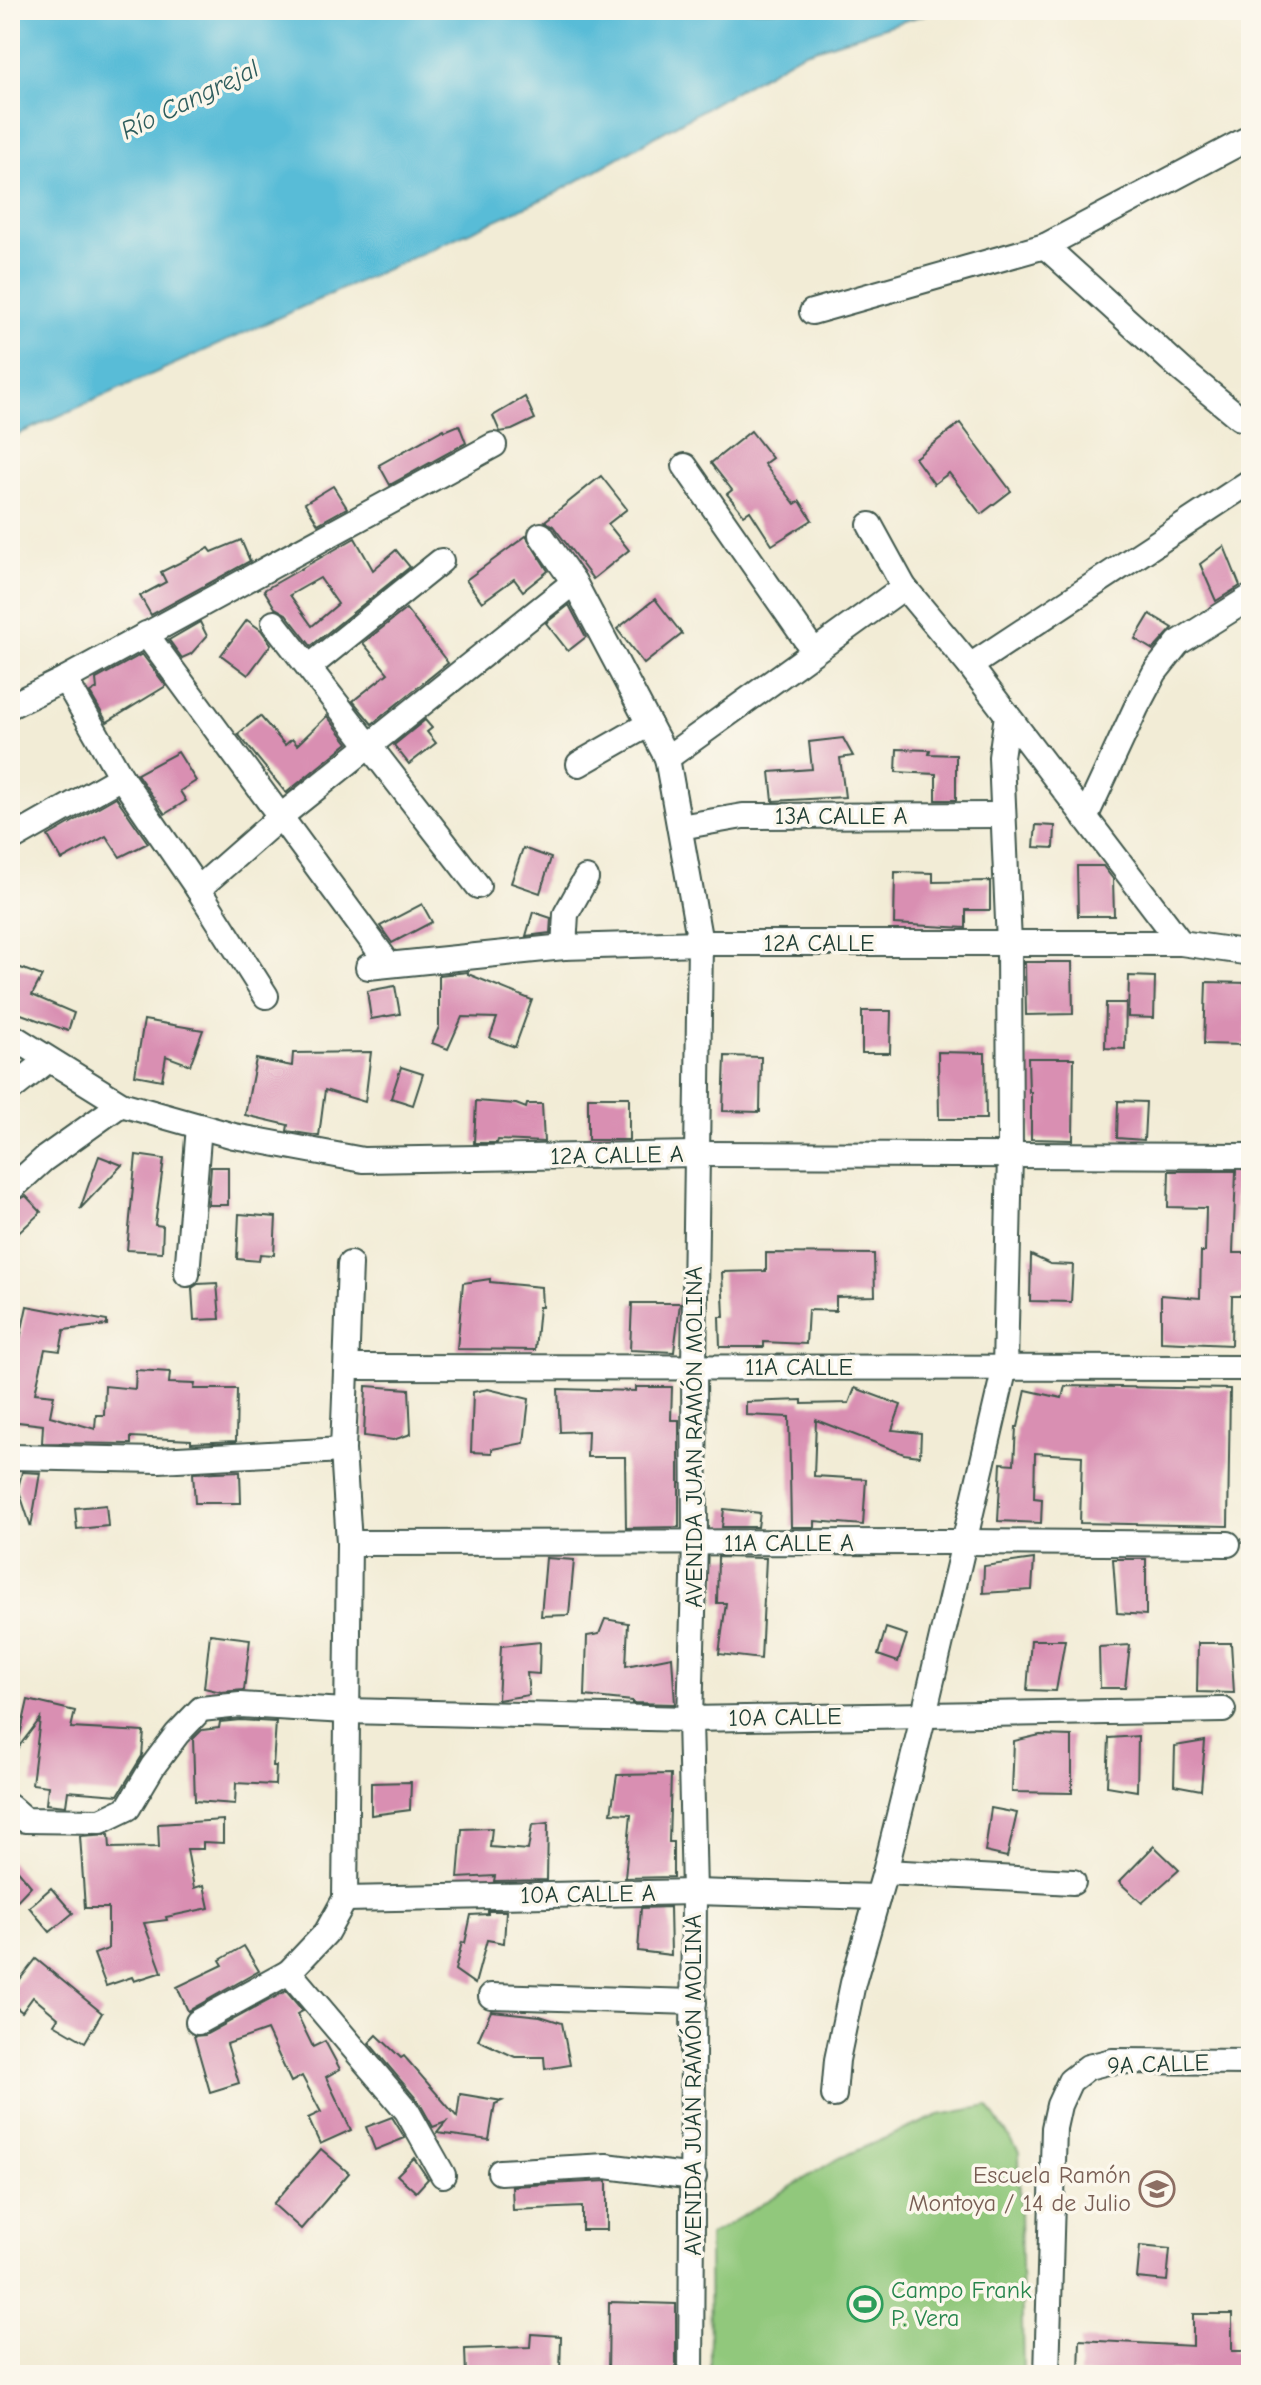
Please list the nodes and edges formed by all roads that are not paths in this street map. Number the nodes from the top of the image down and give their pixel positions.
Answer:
1 (1251, 137) edge
2 (1045, 246) junction
3 (812, 312) dead end
4 (1240, 418) dead end
5 (494, 445) dead end
6 (685, 466) dead end
7 (1251, 481) edge
8 (870, 525) dead end
9 (541, 535) dead end
10 (441, 561) dead end
11 (574, 582) junction
12 (904, 587) junction
13 (1251, 597) edge
14 (274, 623) dead end
15 (146, 634) junction
16 (813, 650) junction
17 (970, 666) junction
18 (309, 667) junction
19 (65, 679) junction
20 (10, 706) edge
21 (1007, 715) junction
22 (649, 724) junction
23 (369, 745) junction
24 (667, 758) junction
25 (579, 764) dead end
26 (121, 777) junction
27 (1003, 815) junction
28 (280, 817) junction
29 (1085, 818) junction
30 (680, 827) junction
31 (10, 840) edge
32 (586, 878) dead end
33 (478, 886) dead end
34 (198, 889) junction
35 (700, 943) junction
36 (1181, 943) junction
37 (1009, 944) junction
38 (564, 947) junction
39 (1251, 953) edge
40 (266, 996) dead end
41 (10, 1035) edge
42 (47, 1061) junction
43 (10, 1090) edge
44 (121, 1104) junction
45 (199, 1126) junction
46 (697, 1154) junction
47 (1010, 1155) junction
48 (1251, 1156) edge
49 (10, 1190) edge
50 (350, 1264) dead end
51 (187, 1274) dead end
52 (347, 1367) junction
53 (694, 1367) junction
54 (1005, 1367) junction
55 (1251, 1368) edge
56 (343, 1450) junction
57 (10, 1457) edge
58 (963, 1542) junction
59 (349, 1543) junction
60 (695, 1543) junction
61 (1228, 1544) dead end
62 (1223, 1710) dead end
63 (346, 1711) junction
64 (924, 1714) junction
65 (690, 1719) junction
66 (10, 1807) edge
67 (885, 1872) junction
68 (1073, 1882) dead end
69 (694, 1892) junction
70 (878, 1897) junction
71 (345, 1899) junction
72 (289, 1972) junction
73 (491, 1996) dead end
74 (694, 2002) junction
75 (198, 2022) dead end
76 (1251, 2062) edge
77 (834, 2095) dead end
78 (500, 2172) dead end
79 (443, 2175) dead end
80 (694, 2177) junction
81 (691, 2375) edge
82 (1047, 2375) edge

1 - 2 street
2 - 3 street
2 - 4 street
5 - 15 street
6 - 16 street
7 - 17 street
8 - 12 street
9 - 11 street, AVENIDA JUAN RAMÓN MOLINA
10 - 18 street
11 - 22 street, AVENIDA JUAN RAMÓN MOLINA
11 - 23 street
12 - 16 street
12 - 17 street
13 - 29 street
14 - 18 street
15 - 19 street
15 - 28 street
16 - 24 street
17 - 21 street
18 - 23 street
19 - 20 street
19 - 26 street
21 - 27 street
21 - 29 street
22 - 24 street, AVENIDA JUAN RAMÓN MOLINA
22 - 25 street
23 - 28 street
23 - 33 street
24 - 30 street, AVENIDA JUAN RAMÓN MOLINA
26 - 31 street
26 - 34 street
27 - 30 street, 13A CALLE A
27 - 37 street
28 - 34 street
28 - 38 street, 12A CALLE
29 - 36 street
30 - 35 street, AVENIDA JUAN RAMÓN MOLINA
32 - 38 street
34 - 40 street
35 - 37 street, 12A CALLE
35 - 38 street, 12A CALLE
35 - 46 street, AVENIDA JUAN RAMÓN MOLINA
36 - 37 street, 12A CALLE
36 - 39 street, 12A CALLE
37 - 47 street
41 - 42 street, 12A CALLE A
42 - 43 street
42 - 44 street, 12A CALLE A
44 - 45 street, 12A CALLE A
44 - 49 street
45 - 46 street, 12A CALLE A
45 - 51 street
46 - 47 street, 12A CALLE A
46 - 53 street, AVENIDA JUAN RAMÓN MOLINA
47 - 48 street, 12A CALLE A
47 - 54 street
50 - 52 street
52 - 53 street, 11A CALLE
52 - 56 street
53 - 54 street, 11A CALLE
53 - 60 street, AVENIDA JUAN RAMÓN MOLINA
54 - 55 street, 11A CALLE
54 - 58 street
56 - 57 street
56 - 59 street
58 - 60 street, 11A CALLE A
58 - 61 street, 11A CALLE A
58 - 64 street
59 - 60 street, 11A CALLE A
59 - 63 street
60 - 65 street, AVENIDA JUAN RAMÓN MOLINA
62 - 64 street, 10A CALLE
63 - 65 street, 10A CALLE
63 - 66 street, 10A CALLE
63 - 71 street
64 - 65 street, 10A CALLE
64 - 67 street
65 - 69 street, AVENIDA JUAN RAMÓN MOLINA
67 - 68 street
67 - 70 street
69 - 70 street, 10A CALLE A
69 - 71 street, 10A CALLE A
69 - 74 street, AVENIDA JUAN RAMÓN MOLINA
70 - 77 street
71 - 72 street
72 - 75 street
72 - 79 street
73 - 74 street
74 - 80 street, AVENIDA JUAN RAMÓN MOLINA
76 - 82 street, 9A CALLE
78 - 80 street
80 - 81 street, AVENIDA JUAN RAMÓN MOLINA

